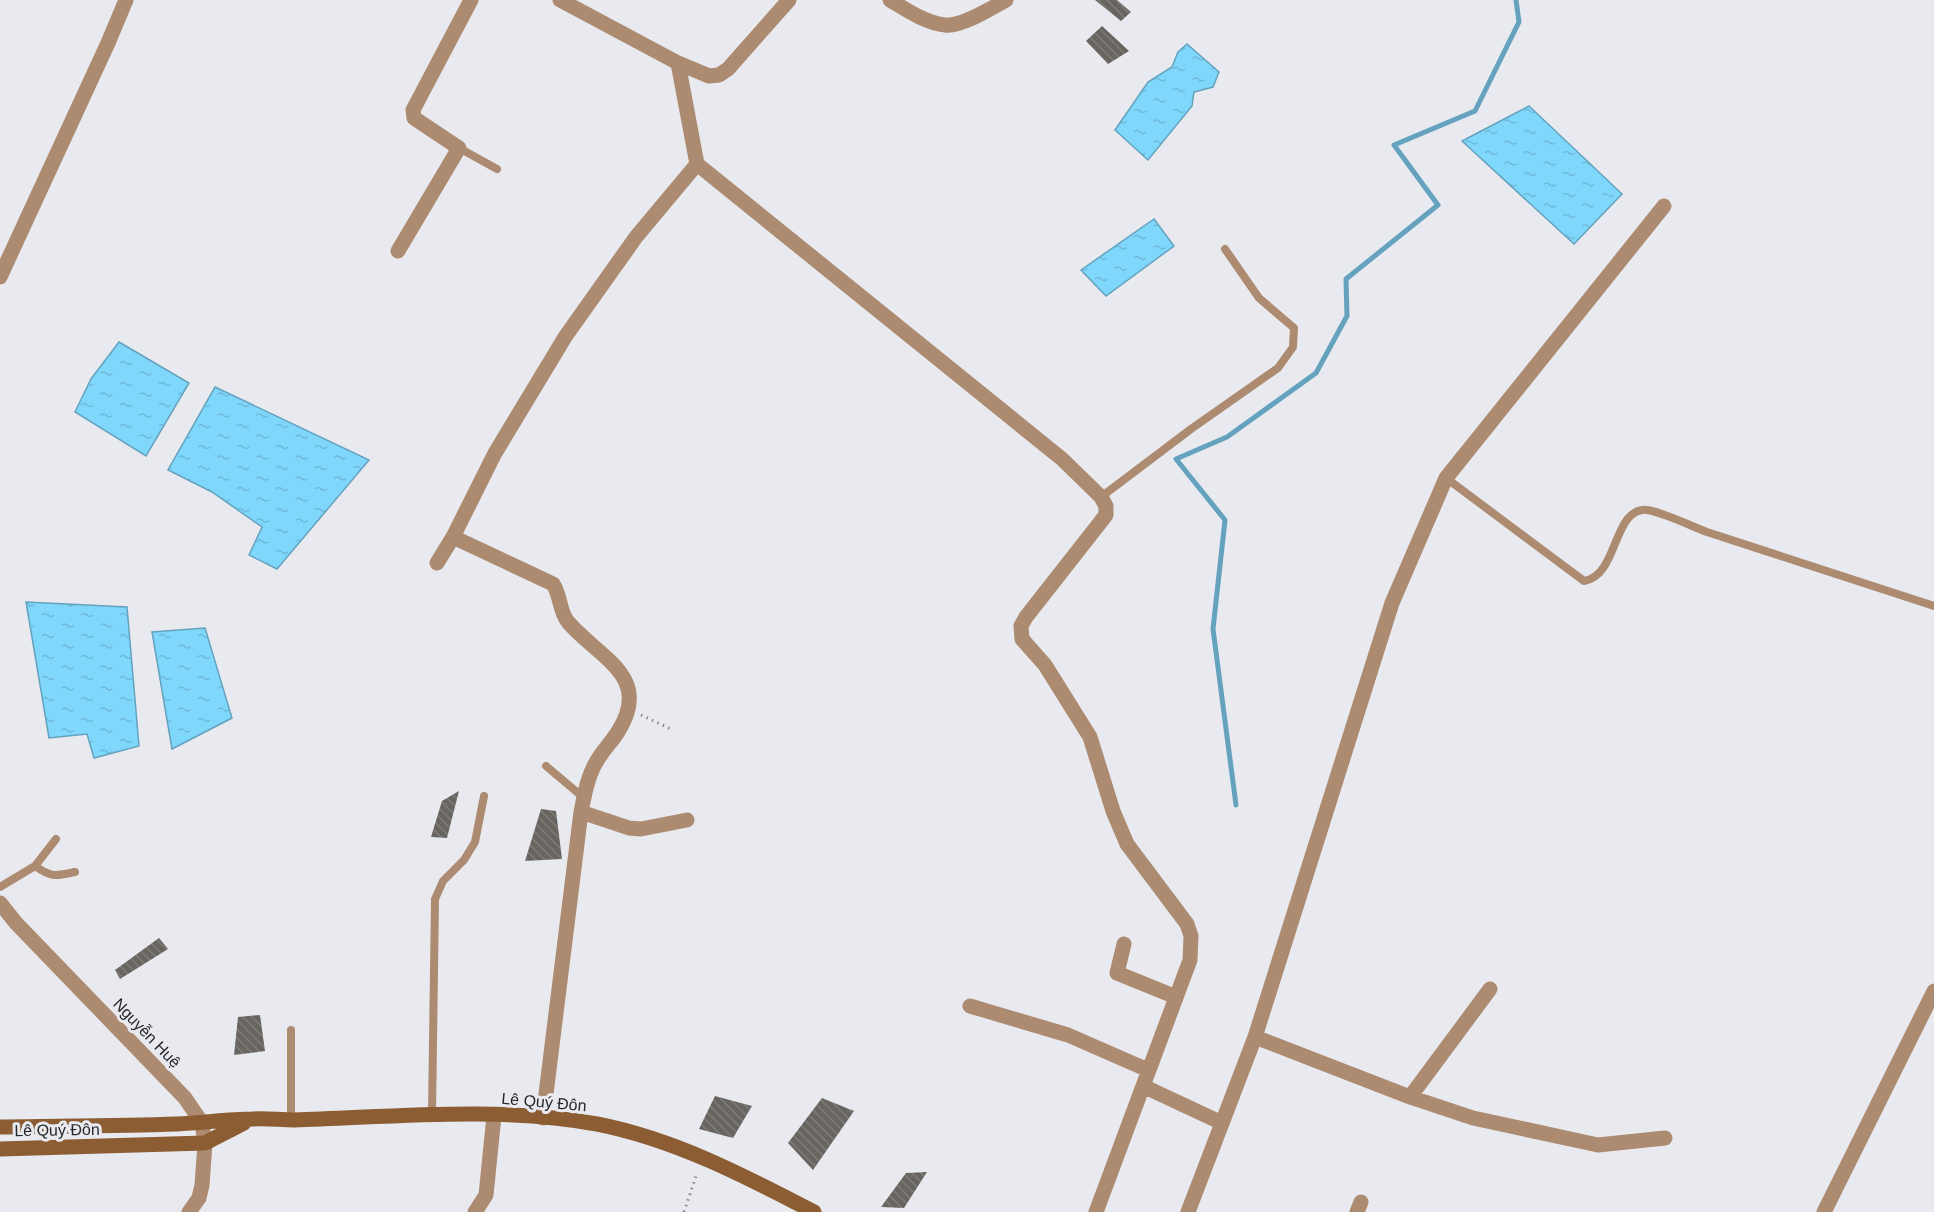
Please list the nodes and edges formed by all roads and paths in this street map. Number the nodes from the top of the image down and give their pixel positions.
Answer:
1 (126, 0) edge
2 (471, 0) edge
3 (560, 0) edge
4 (789, 0) edge
5 (890, 0) edge
6 (1006, 0) edge
7 (678, 63) junction
8 (459, 148) junction
9 (697, 164) junction
10 (497, 170) dead end
11 (1664, 206) dead end
12 (1225, 249) dead end
13 (398, 252) dead end
14 (2, 269) edge
15 (1446, 478) junction
16 (1101, 497) junction
17 (453, 537) junction
18 (437, 563) dead end
19 (1934, 606) edge
20 (629, 709) junction
21 (671, 729) dead end
22 (546, 766) dead end
23 (484, 796) dead end
24 (583, 805) junction
25 (687, 820) dead end
26 (56, 839) dead end
27 (35, 866) junction
28 (75, 872) dead end
29 (0, 887) edge
30 (0, 903) edge
31 (1124, 944) dead end
32 (1490, 989) dead end
33 (1934, 991) edge
34 (1176, 997) junction
35 (970, 1006) dead end
36 (291, 1030) dead end
37 (1255, 1037) junction
38 (1148, 1070) junction
39 (1143, 1086) junction
40 (1410, 1096) junction
41 (432, 1114) junction
42 (494, 1116) junction
43 (543, 1118) junction
44 (252, 1119) junction
45 (291, 1120) junction
46 (202, 1123) junction
47 (1222, 1123) junction
48 (0, 1127) edge
49 (1665, 1138) dead end
50 (206, 1143) junction
51 (0, 1149) edge
52 (703, 1157) junction
53 (189, 1212) edge
54 (475, 1212) edge
55 (684, 1212) edge
56 (814, 1212) edge
57 (1096, 1212) edge
58 (1188, 1212) edge
59 (1824, 1212) edge

1 - 14 street
2 - 8 street
3 - 7 street
4 - 7 street
5 - 6 street
7 - 9 street
8 - 10 lane
8 - 13 street
9 - 16 street
9 - 17 street
11 - 15 street
12 - 16 lane
15 - 19 lane
15 - 37 street
16 - 34 street
17 - 18 street
17 - 20 street
20 - 21 path
20 - 24 street
22 - 24 lane
23 - 41 lane
24 - 25 street
24 - 43 street
26 - 27 lane
27 - 28 lane
27 - 29 lane
30 - 46 street, Nguyễn Huệ
31 - 34 street
32 - 40 street
33 - 59 street
34 - 38 street
35 - 38 street
36 - 45 lane
37 - 40 street
37 - 47 street
38 - 39 street
39 - 47 street
39 - 57 street
40 - 49 street
41 - 42 main road, Lê Quý Đôn
41 - 45 main road, Lê Quý Đôn
42 - 43 main road, Lê Quý Đôn
42 - 54 street
43 - 52 main road, Lê Quý Đôn
44 - 45 main road, Lê Quý Đôn
44 - 46 main road, Lê Quý Đôn
44 - 50 main road, Lê Quý Đôn
46 - 48 main road, Lê Quý Đôn
46 - 50 street, Nguyễn Huệ
47 - 58 street
50 - 51 main road, Lê Quý Đôn
50 - 53 street, Nguyễn Huệ
52 - 55 path
52 - 56 main road, Lê Quý Đôn

